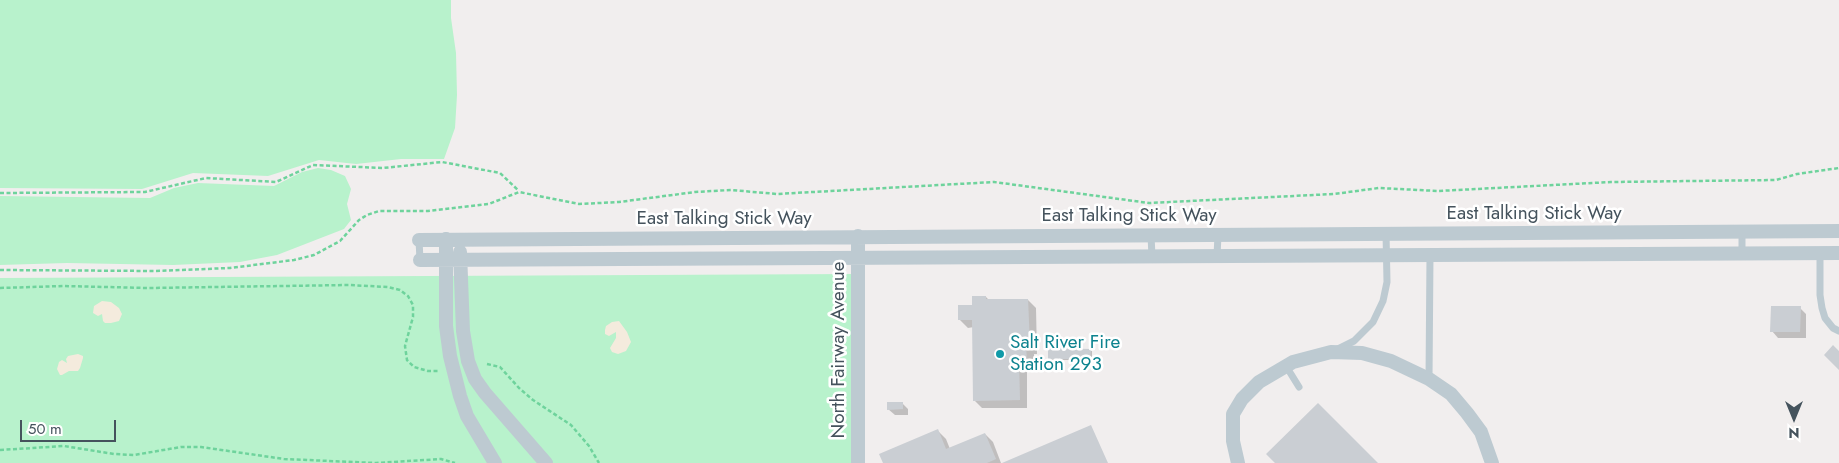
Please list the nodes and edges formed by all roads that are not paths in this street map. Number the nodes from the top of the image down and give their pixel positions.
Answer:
1 (1839, 230) edge
2 (1742, 231) junction
3 (1386, 233) junction
4 (1218, 234) junction
5 (1151, 235) junction
6 (858, 236) junction
7 (446, 239) junction
8 (460, 239) junction
9 (419, 240) joint
10 (885, 247) junction
11 (1839, 253) edge
12 (1742, 254) junction
13 (1820, 254) junction
14 (1430, 255) junction
15 (1217, 256) junction
16 (1387, 256) junction
17 (1152, 257) junction
18 (858, 258) junction
19 (420, 260) joint
20 (453, 260) junction
21 (1839, 331) edge
22 (1331, 352) junction
23 (1286, 366) junction
24 (1430, 379) junction
25 (1299, 387) dead end
26 (495, 463) edge
27 (546, 463) edge
28 (858, 463) edge
29 (1238, 463) edge
30 (1492, 463) edge

1 - 2 street, East Talking Stick Way
2 - 3 street, East Talking Stick Way
2 - 12 lane
3 - 4 street, East Talking Stick Way
3 - 16 lane
4 - 5 street, East Talking Stick Way
4 - 15 lane
5 - 10 street, East Talking Stick Way
5 - 17 lane
6 - 8 street, East Talking Stick Way
6 - 10 street, East Talking Stick Way
6 - 18 street, North Fairway Avenue
7 - 8 street, East Talking Stick Way
7 - 9 street, East Talking Stick Way
7 - 20 street
8 - 20 street
9 - 19 lane
10 - 17 street, East Talking Stick Way
10 - 18 street, East Talking Stick Way
11 - 13 street, East Talking Stick Way
12 - 13 street, East Talking Stick Way
12 - 14 street, East Talking Stick Way
13 - 21 lane
14 - 16 street, East Talking Stick Way
14 - 24 lane
15 - 16 street, East Talking Stick Way
15 - 17 street, East Talking Stick Way
16 - 22 lane
18 - 20 street, East Talking Stick Way
18 - 28 street, North Fairway Avenue
19 - 20 street, East Talking Stick Way
20 - 26 street
20 - 27 street
22 - 23 street
22 - 24 street
23 - 25 lane
23 - 29 street
24 - 30 street

